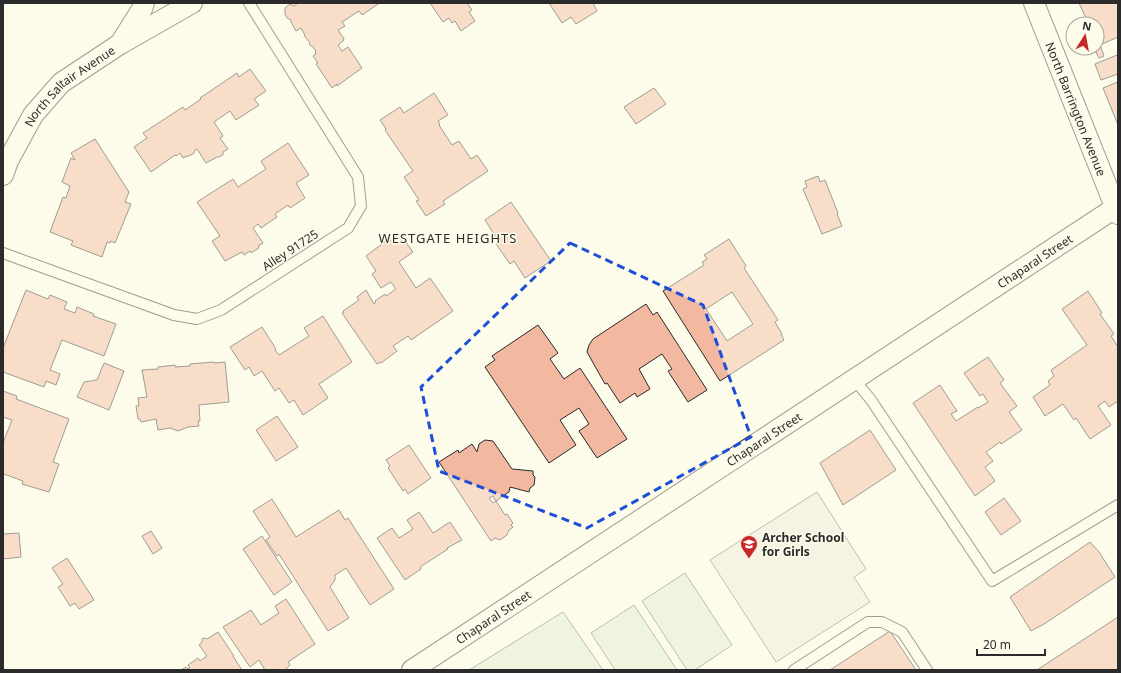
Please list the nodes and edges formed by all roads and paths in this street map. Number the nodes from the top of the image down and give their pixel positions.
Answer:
1 (144, 3) edge
2 (192, 3) edge
3 (249, 3) edge
4 (1034, 3) edge
5 (120, 44) junction
6 (3, 175) edge
7 (1117, 211) edge
8 (3, 254) edge
9 (854, 379) junction
10 (1118, 505) edge
11 (412, 670) edge
12 (794, 670) edge
13 (927, 670) edge

1 - 5 street, North Saltair Avenue
2 - 5 street
3 - 8 lane, Alley 91725
4 - 7 street, North Barrington Avenue
5 - 6 street, North Saltair Avenue
7 - 9 street, Chaparal Street
9 - 10 lane
9 - 11 street, Chaparal Street
12 - 13 lane

